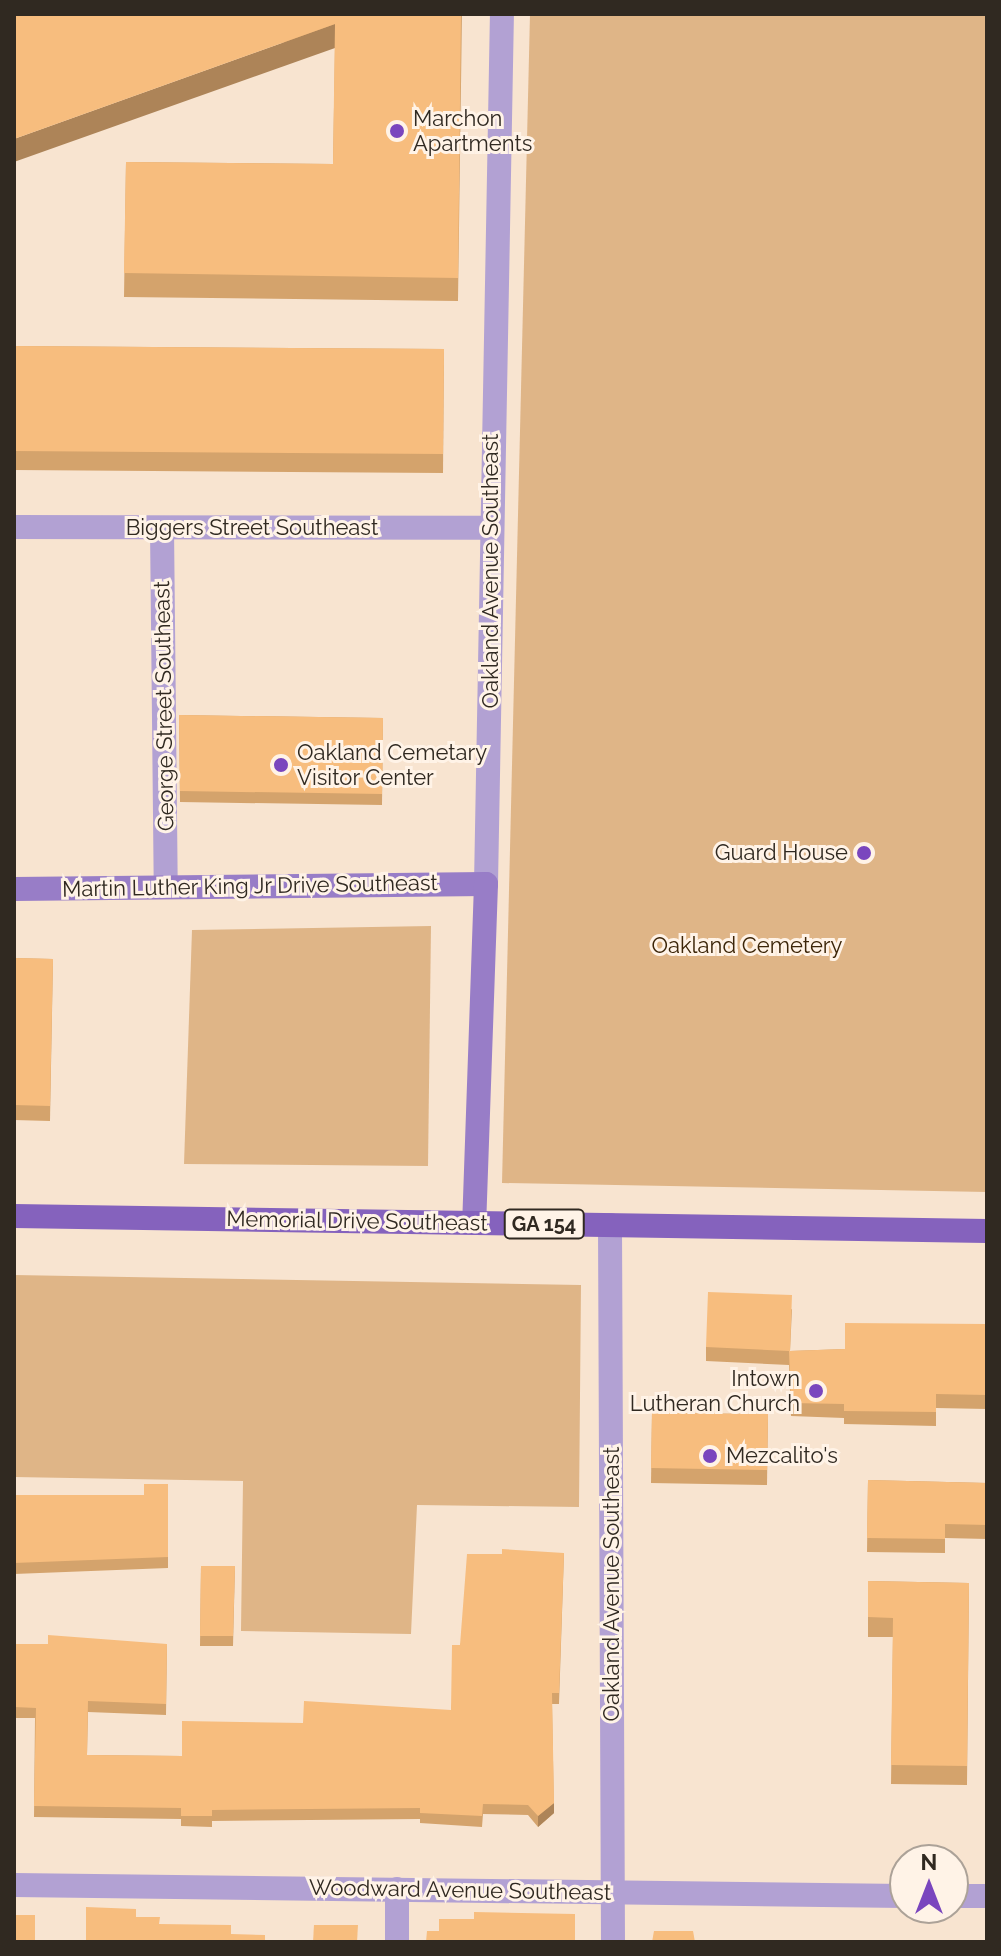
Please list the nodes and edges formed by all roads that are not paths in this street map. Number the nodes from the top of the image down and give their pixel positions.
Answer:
1 (502, 14) edge
2 (14, 527) edge
3 (162, 528) junction
4 (489, 528) junction
5 (166, 884) junction
6 (486, 884) junction
7 (14, 889) edge
8 (14, 1216) edge
9 (474, 1223) junction
10 (610, 1225) junction
11 (987, 1231) edge
12 (14, 1885) edge
13 (397, 1889) junction
14 (613, 1892) junction
15 (889, 1896) edge
16 (397, 1942) edge
17 (613, 1942) edge

1 - 4 street, Oakland Avenue Southeast
2 - 3 street, Biggers Street Southeast
3 - 4 street, Biggers Street Southeast
3 - 5 street, George Street Southeast
4 - 6 street, Oakland Avenue Southeast
5 - 6 main road, Martin Luther King Jr Drive Southeast
5 - 7 main road, Martin Luther King Jr Drive Southeast
6 - 9 main road, Oakland Avenue Southeast
8 - 9 main road, Memorial Drive Southeast / GA 154
9 - 10 main road, Memorial Drive Southeast / GA 154
10 - 11 main road, Memorial Drive Southeast / GA 154
10 - 14 street, Oakland Avenue Southeast
12 - 13 street, Woodward Avenue Southeast
13 - 14 street, Woodward Avenue Southeast
13 - 16 street
14 - 15 street, Woodward Avenue Southeast
14 - 17 street, Oakland Avenue Southeast

